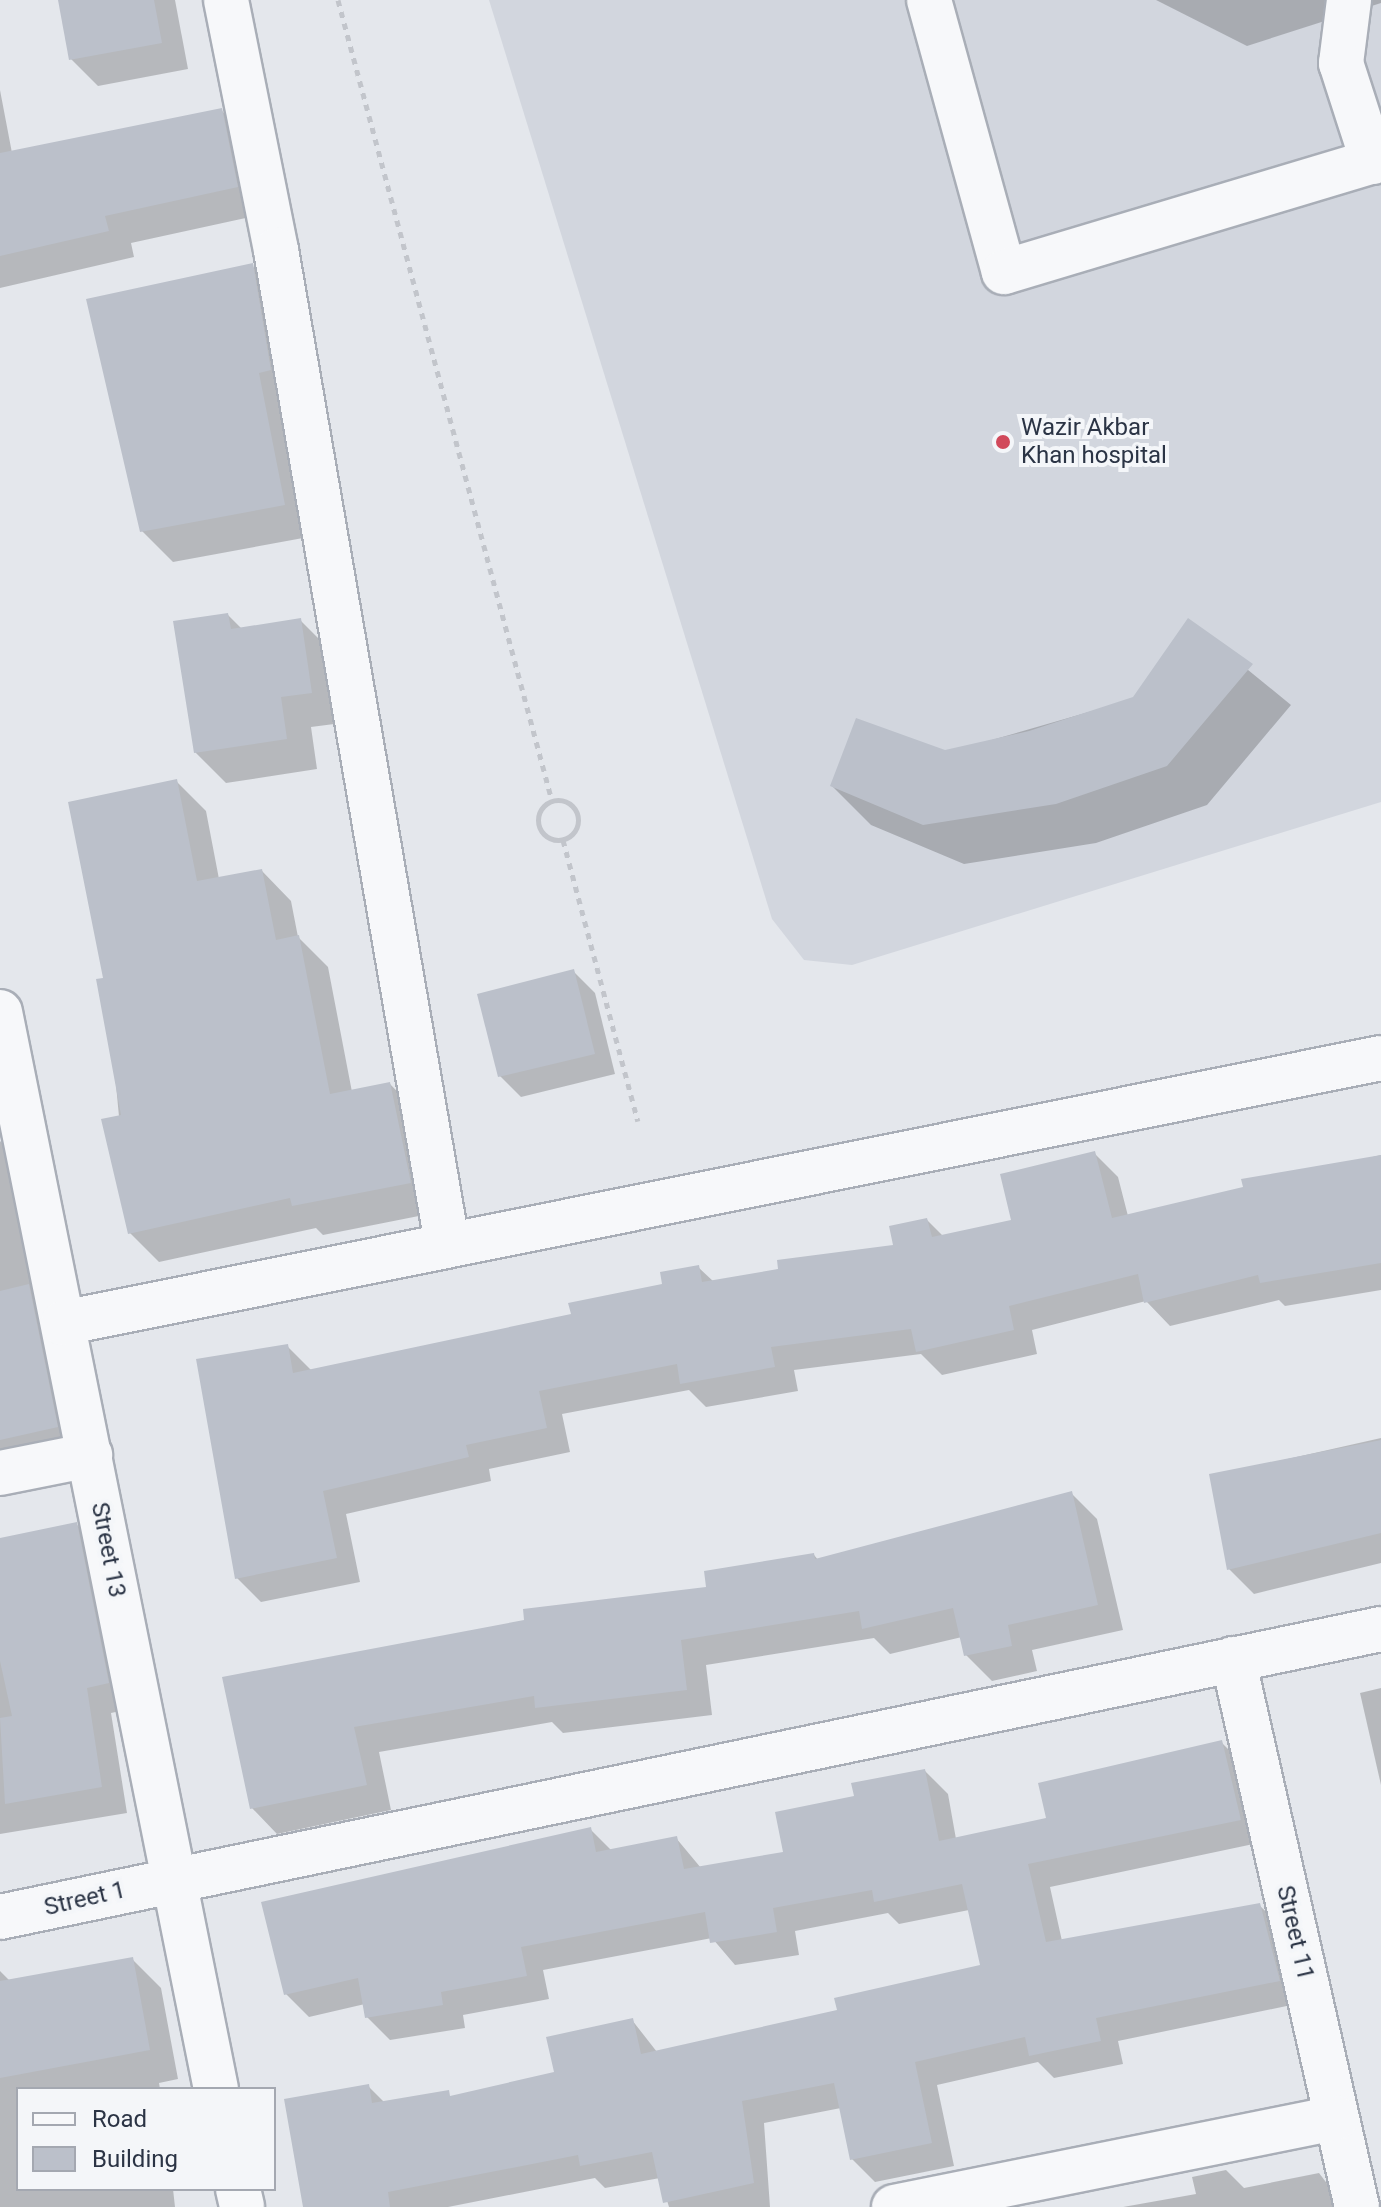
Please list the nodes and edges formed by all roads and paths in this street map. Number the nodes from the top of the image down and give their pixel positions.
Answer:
1 (226, 0) edge
2 (338, 0) edge
3 (929, 0) edge
4 (1349, 0) edge
5 (1377, 160) edge
6 (552, 801) junction
7 (563, 840) junction
8 (0, 1012) edge
9 (1381, 1058) edge
10 (5, 1068) edge
11 (638, 1121) dead end
12 (447, 1243) junction
13 (63, 1323) junction
14 (90, 1455) junction
15 (0, 1473) edge
16 (1381, 1629) edge
17 (1233, 1659) junction
18 (170, 1880) junction
19 (0, 1917) edge
20 (216, 2087) edge
21 (1336, 2118) junction
22 (894, 2207) edge
23 (1357, 2207) edge

1 - 12 street
2 - 6 path
3 - 5 street
4 - 5 street
6 - 7 path
6 - 7 path
7 - 11 path
8 - 10 street, Street 13
9 - 12 street
10 - 13 street, Street 13
12 - 13 street
13 - 14 street, Street 13
14 - 15 street
14 - 18 street, Street 13
16 - 17 street, Street 1
17 - 18 street, Street 1
17 - 21 street, Street 11
18 - 19 street, Street 1
18 - 20 street, Street 13
21 - 22 street
21 - 23 street, Street 11

